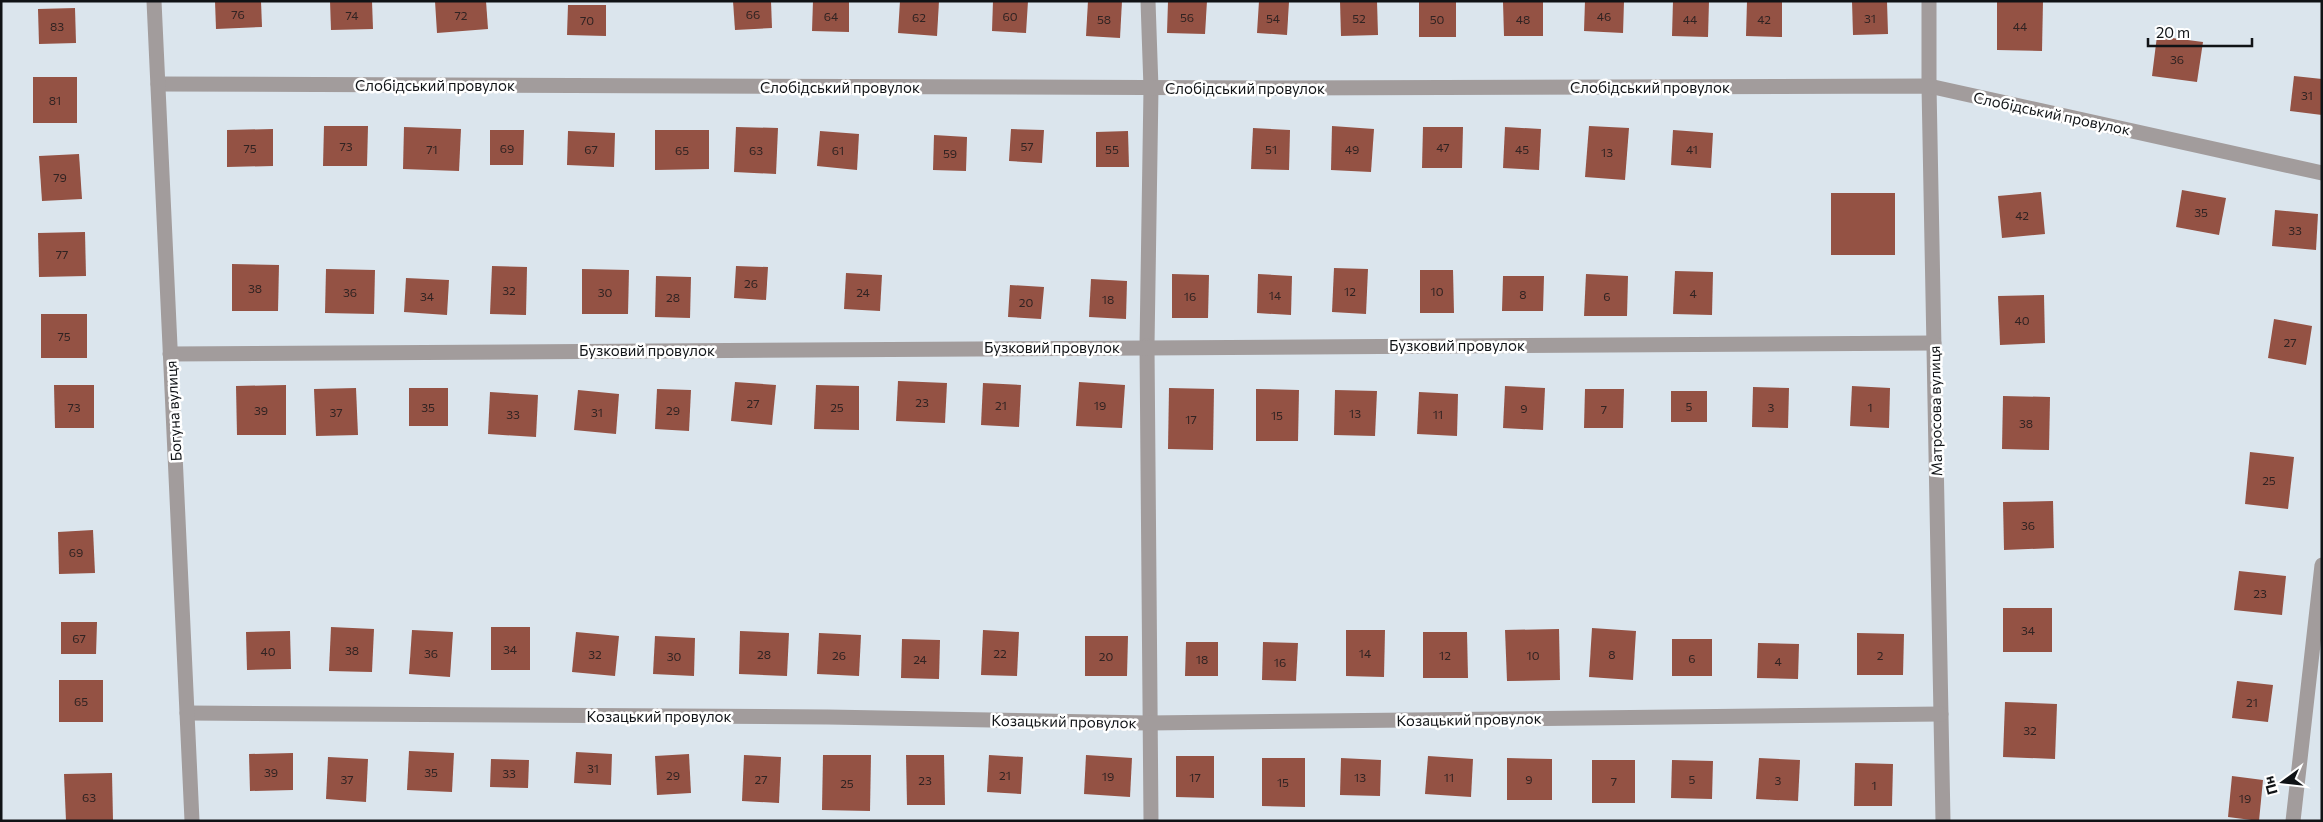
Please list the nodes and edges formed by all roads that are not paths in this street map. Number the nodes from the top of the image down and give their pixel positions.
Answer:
1 (154, 1) edge
2 (1148, 1) edge
3 (1930, 1) edge
4 (158, 84) junction
5 (1929, 86) junction
6 (1151, 88) junction
7 (2322, 173) edge
8 (1934, 343) junction
9 (1147, 346) junction
10 (170, 354) junction
11 (2322, 565) edge
12 (187, 713) junction
13 (1941, 714) junction
14 (1148, 722) junction
15 (192, 821) edge
16 (1151, 821) edge
17 (1943, 821) edge
18 (2293, 821) edge

1 - 4 street, Богуна вулиця
2 - 6 street
3 - 5 street, Матросова вулиця
4 - 6 street, Слобідський провулок
4 - 10 street, Богуна вулиця
5 - 6 street, Слобідський провулок
5 - 7 street, Слобідський провулок
5 - 8 street, Матросова вулиця
6 - 9 street
8 - 9 street, Бузковий провулок
8 - 13 street, Матросова вулиця
9 - 10 street, Бузковий провулок
9 - 14 street
10 - 12 street, Богуна вулиця
11 - 18 street
12 - 14 street, Козацький провулок
12 - 15 street, Богуна вулиця
13 - 14 street, Козацький провулок
13 - 17 street, Матросова вулиця
14 - 16 street

